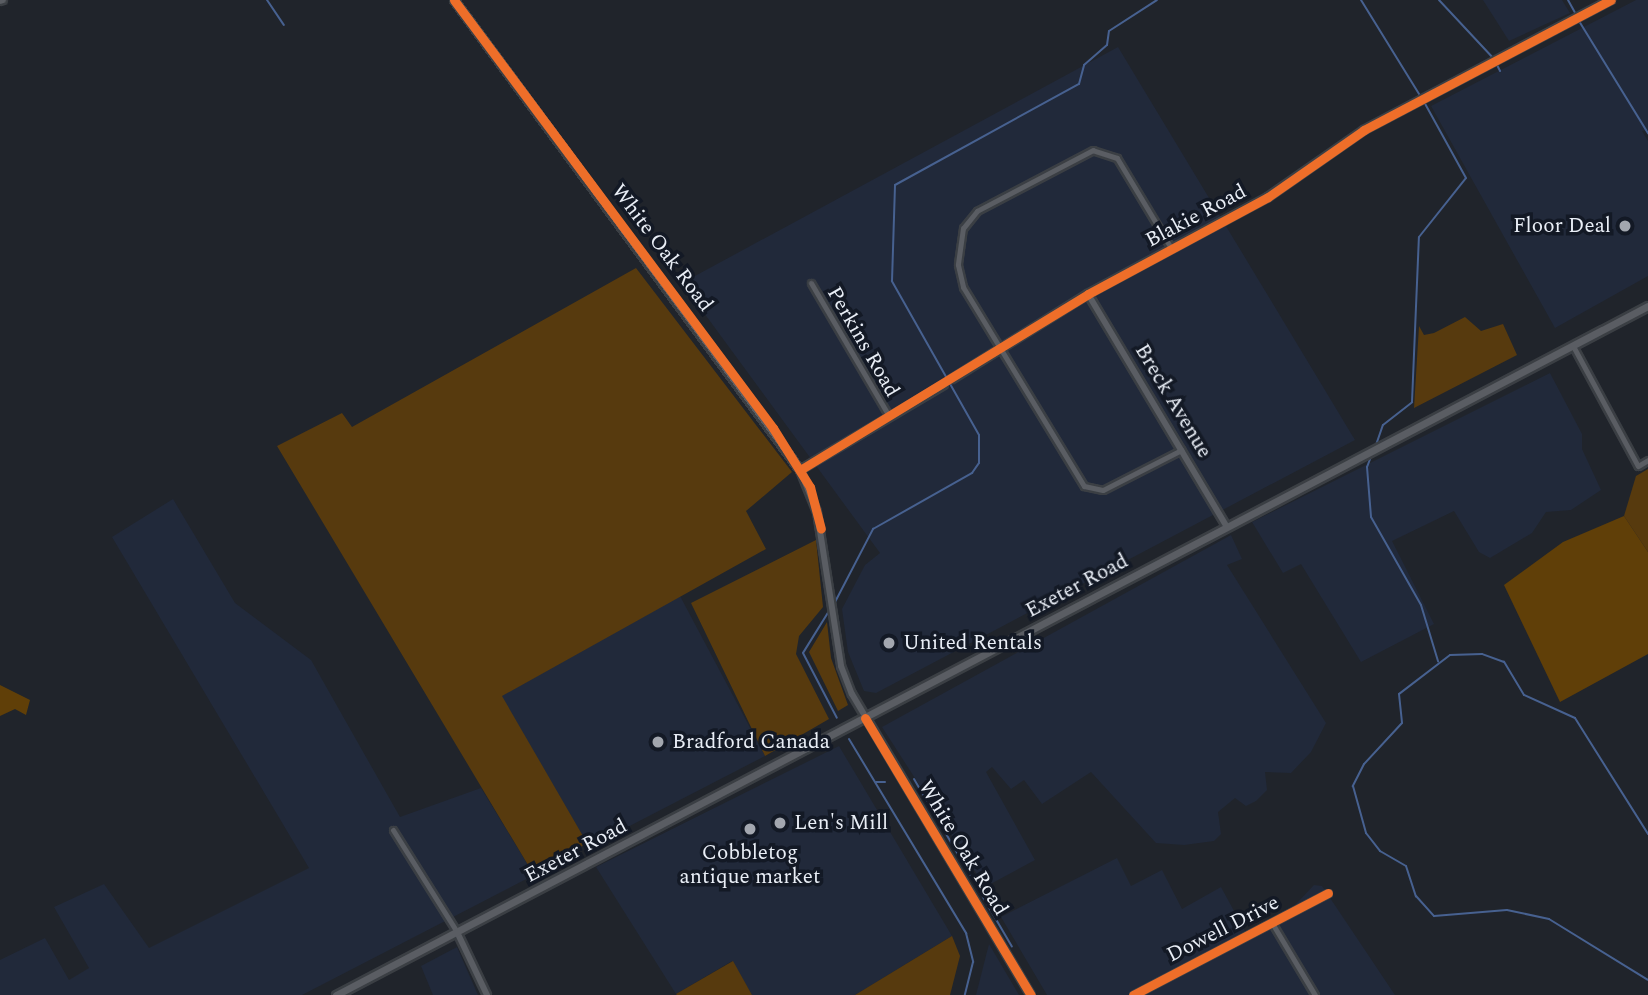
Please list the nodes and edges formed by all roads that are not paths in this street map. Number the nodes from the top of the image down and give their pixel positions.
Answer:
1 (454, 0) edge
2 (1611, 0) edge
3 (1171, 248) junction
4 (811, 283) dead end
5 (1088, 293) junction
6 (1648, 306) edge
7 (1573, 346) junction
8 (1000, 349) junction
9 (952, 380) joint
10 (944, 385) joint
11 (889, 416) junction
12 (1181, 450) junction
13 (1648, 460) edge
14 (800, 470) junction
15 (1227, 527) junction
16 (865, 718) junction
17 (393, 830) dead end
18 (1328, 893) dead end
19 (1272, 923) junction
20 (457, 932) junction
21 (336, 995) edge
22 (487, 995) edge
23 (1031, 995) edge
24 (1133, 995) edge
25 (1315, 995) edge

1 - 14 street, White Oak Road
2 - 3 street, Blakie Road
3 - 5 street, Blakie Road
3 - 8 street
4 - 11 street, Perkins Road
5 - 8 street, Blakie Road
5 - 12 street, Breck Avenue
6 - 7 main road, Exeter Road
7 - 13 street
7 - 15 main road, Exeter Road
8 - 9 street, Blakie Road
8 - 12 street
9 - 10 street, Blakie Road
10 - 11 street, Blakie Road
11 - 14 street, Blakie Road
12 - 15 street, Breck Avenue
14 - 16 street, White Oak Road
15 - 16 main road, Exeter Road
16 - 20 main road, Exeter Road
16 - 23 street, White Oak Road
17 - 20 street
18 - 19 street, Dowell Drive
19 - 24 street, Dowell Drive
19 - 25 street
20 - 21 main road, Exeter Road
20 - 22 street

